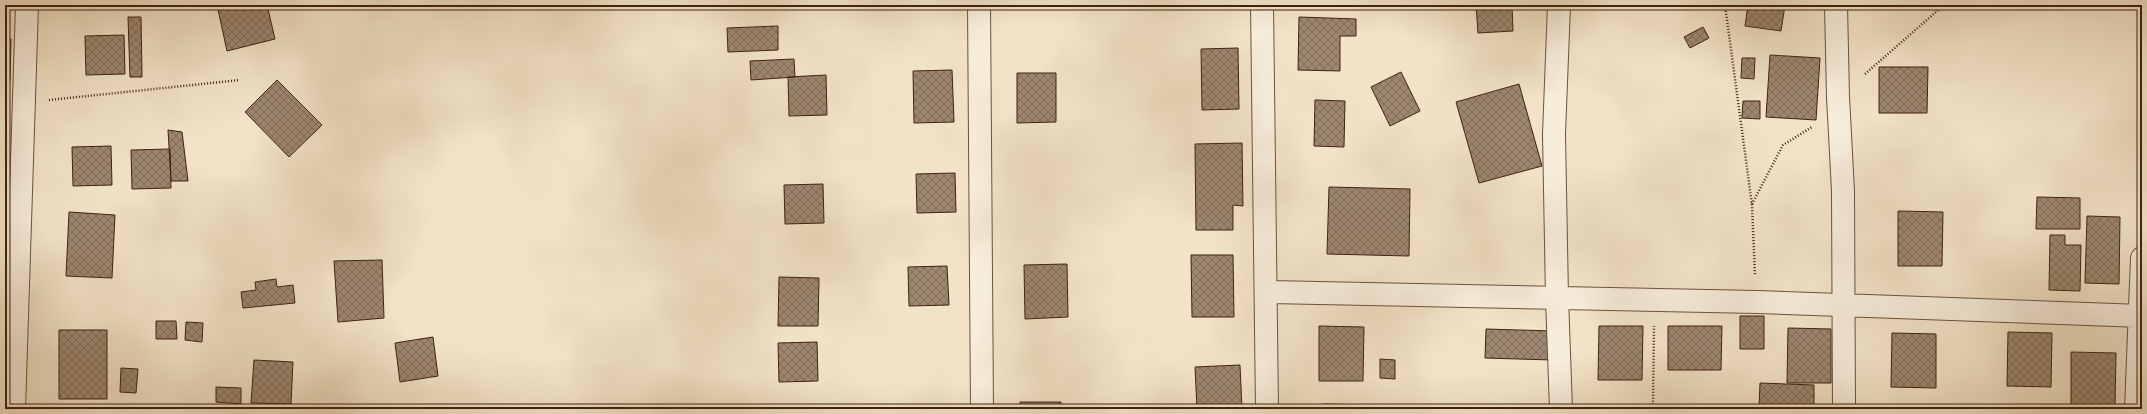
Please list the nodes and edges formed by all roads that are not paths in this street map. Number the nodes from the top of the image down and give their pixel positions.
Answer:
1 (27, 5) edge
2 (979, 5) edge
3 (1262, 5) edge
4 (1559, 5) edge
5 (1836, 5) edge
6 (2142, 258) edge
7 (1266, 292) junction
8 (1557, 298) junction
9 (1845, 304) junction
10 (2140, 315) edge
11 (15, 401) edge
12 (982, 409) edge
13 (1267, 409) edge
14 (1561, 409) edge
15 (1844, 409) edge
16 (2136, 409) edge

1 - 11 street
2 - 12 street
3 - 7 street
4 - 8 street
5 - 9 street
6 - 10 street
7 - 8 street
7 - 13 street
8 - 9 street
8 - 14 street
9 - 10 street
9 - 15 street
10 - 16 street

